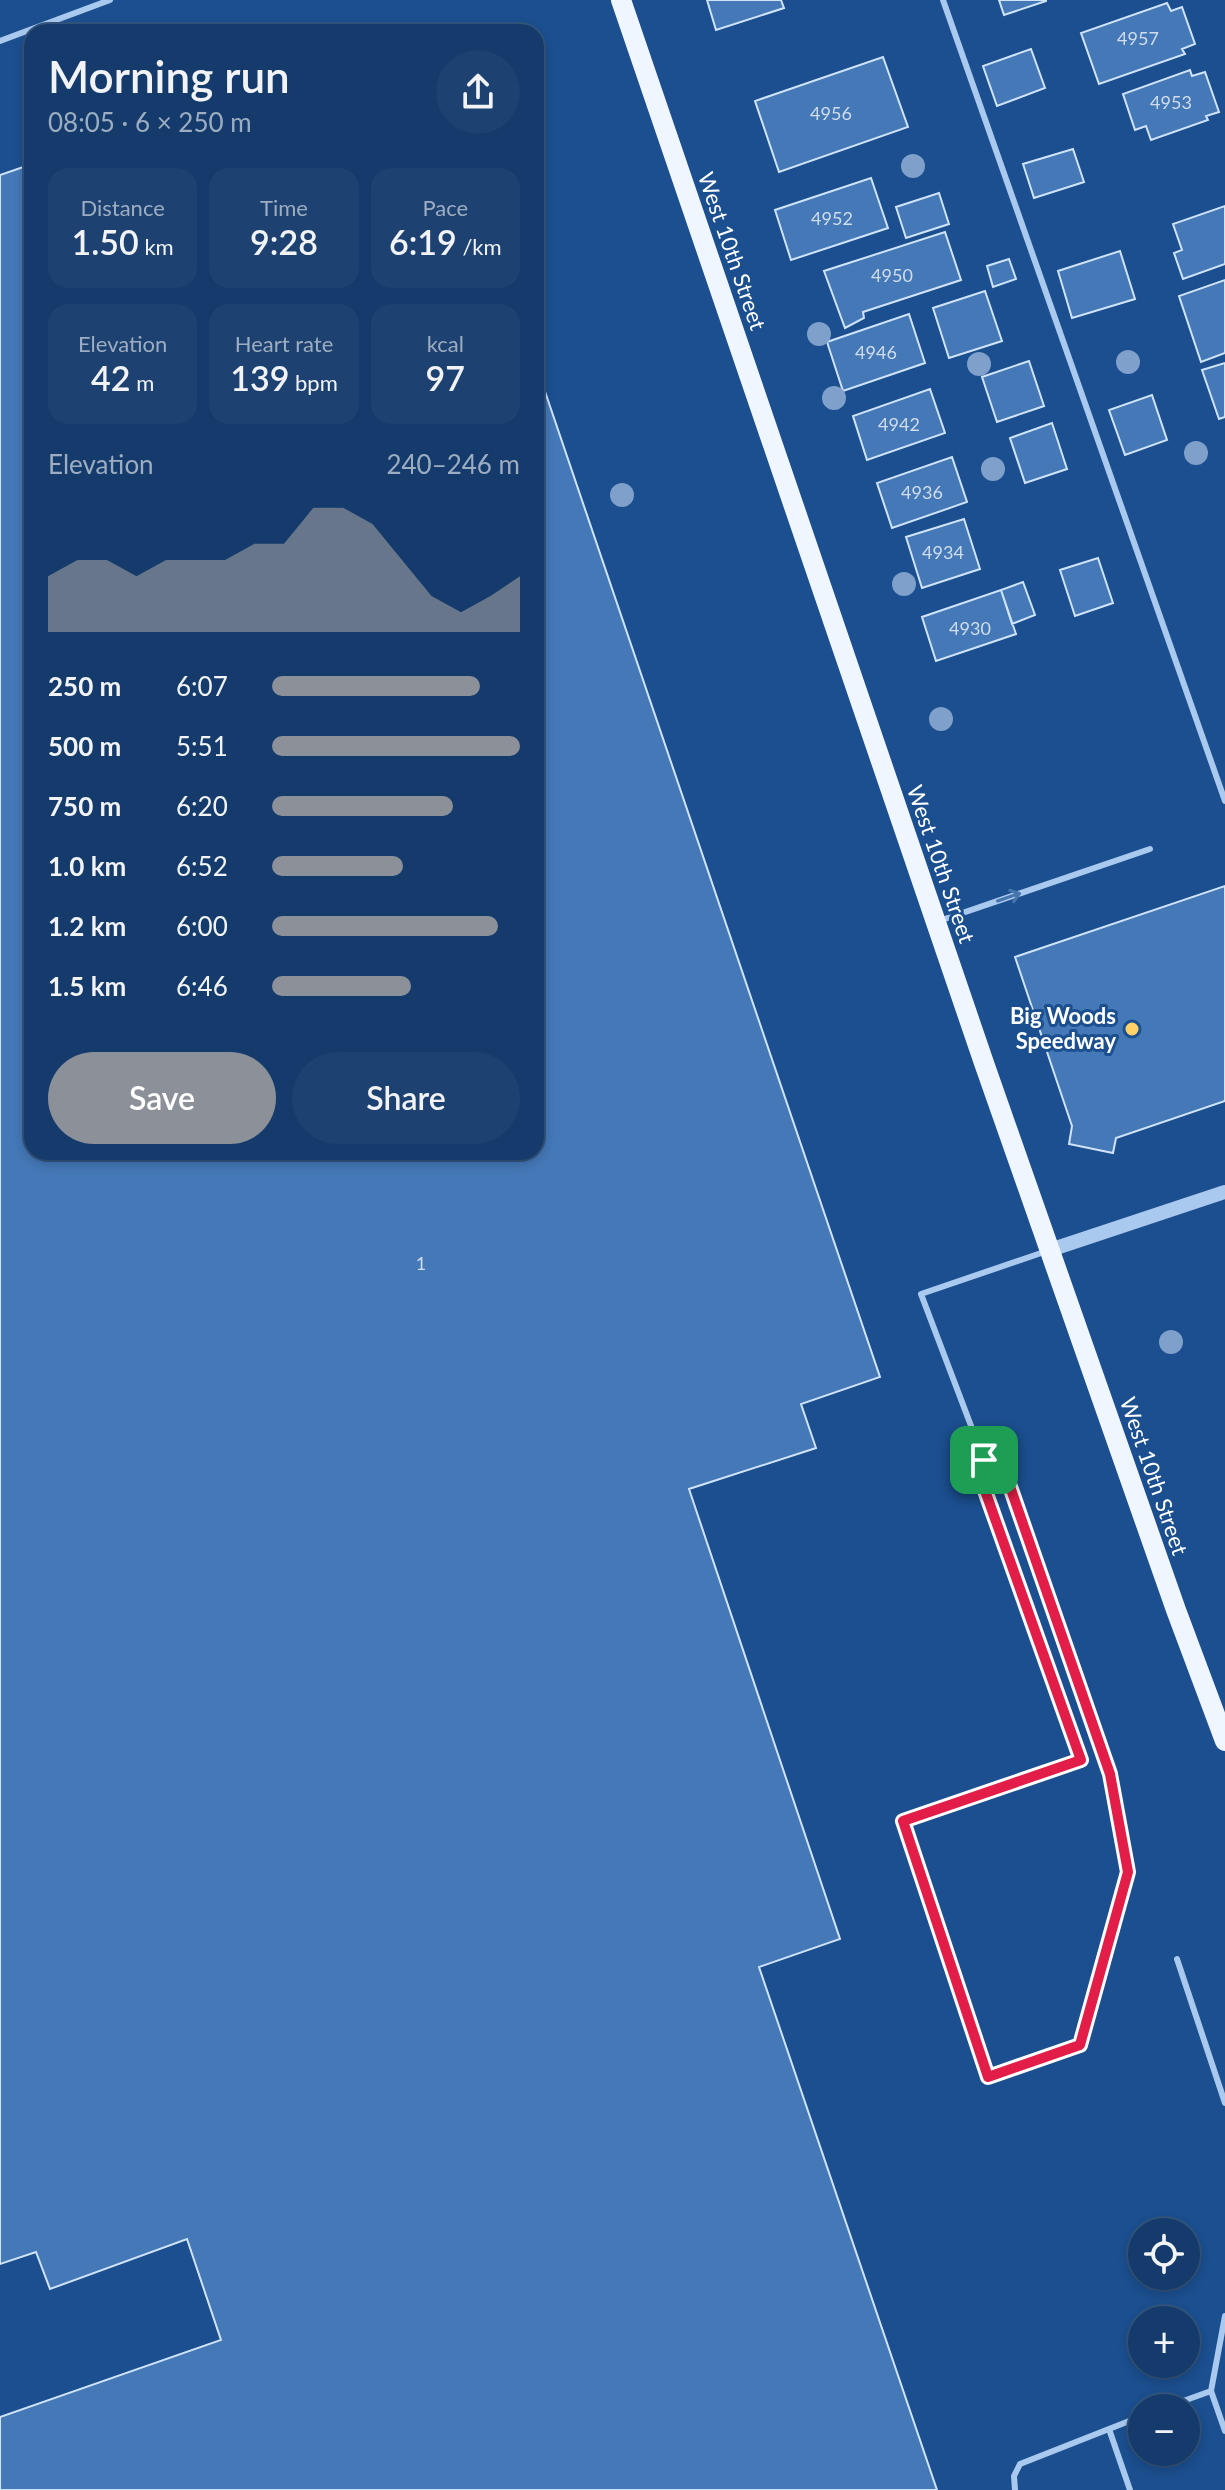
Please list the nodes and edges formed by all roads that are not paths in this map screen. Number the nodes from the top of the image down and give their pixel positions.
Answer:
1 (110, 0) edge
2 (621, 0) edge
3 (943, 0) edge
4 (46, 24) edge
5 (24, 32) edge
6 (0, 41) edge
7 (1225, 801) edge
8 (1150, 849) dead end
9 (936, 922) junction
10 (1225, 1192) edge
11 (1050, 1250) junction
12 (984, 1460) junction
13 (1225, 1741) edge
14 (1177, 1959) dead end
15 (1225, 2103) edge
16 (1225, 2316) edge
17 (1211, 2391) junction
18 (1200, 2395) edge
19 (1128, 2422) edge
20 (1109, 2429) junction
21 (1225, 2431) edge
22 (1015, 2490) edge
23 (1130, 2490) edge

1 - 4 lane
2 - 9 main road, West 10th Street
3 - 7 lane
5 - 6 lane
9 -> 8 lane
9 - 11 main road, West 10th Street
10 - 11 street
11 - 12 lane
11 - 13 main road, West 10th Street
12 - 12 lane
14 - 15 lane
16 - 17 lane
17 - 18 lane
17 - 21 lane
19 - 20 lane
20 - 22 lane
20 - 23 lane

